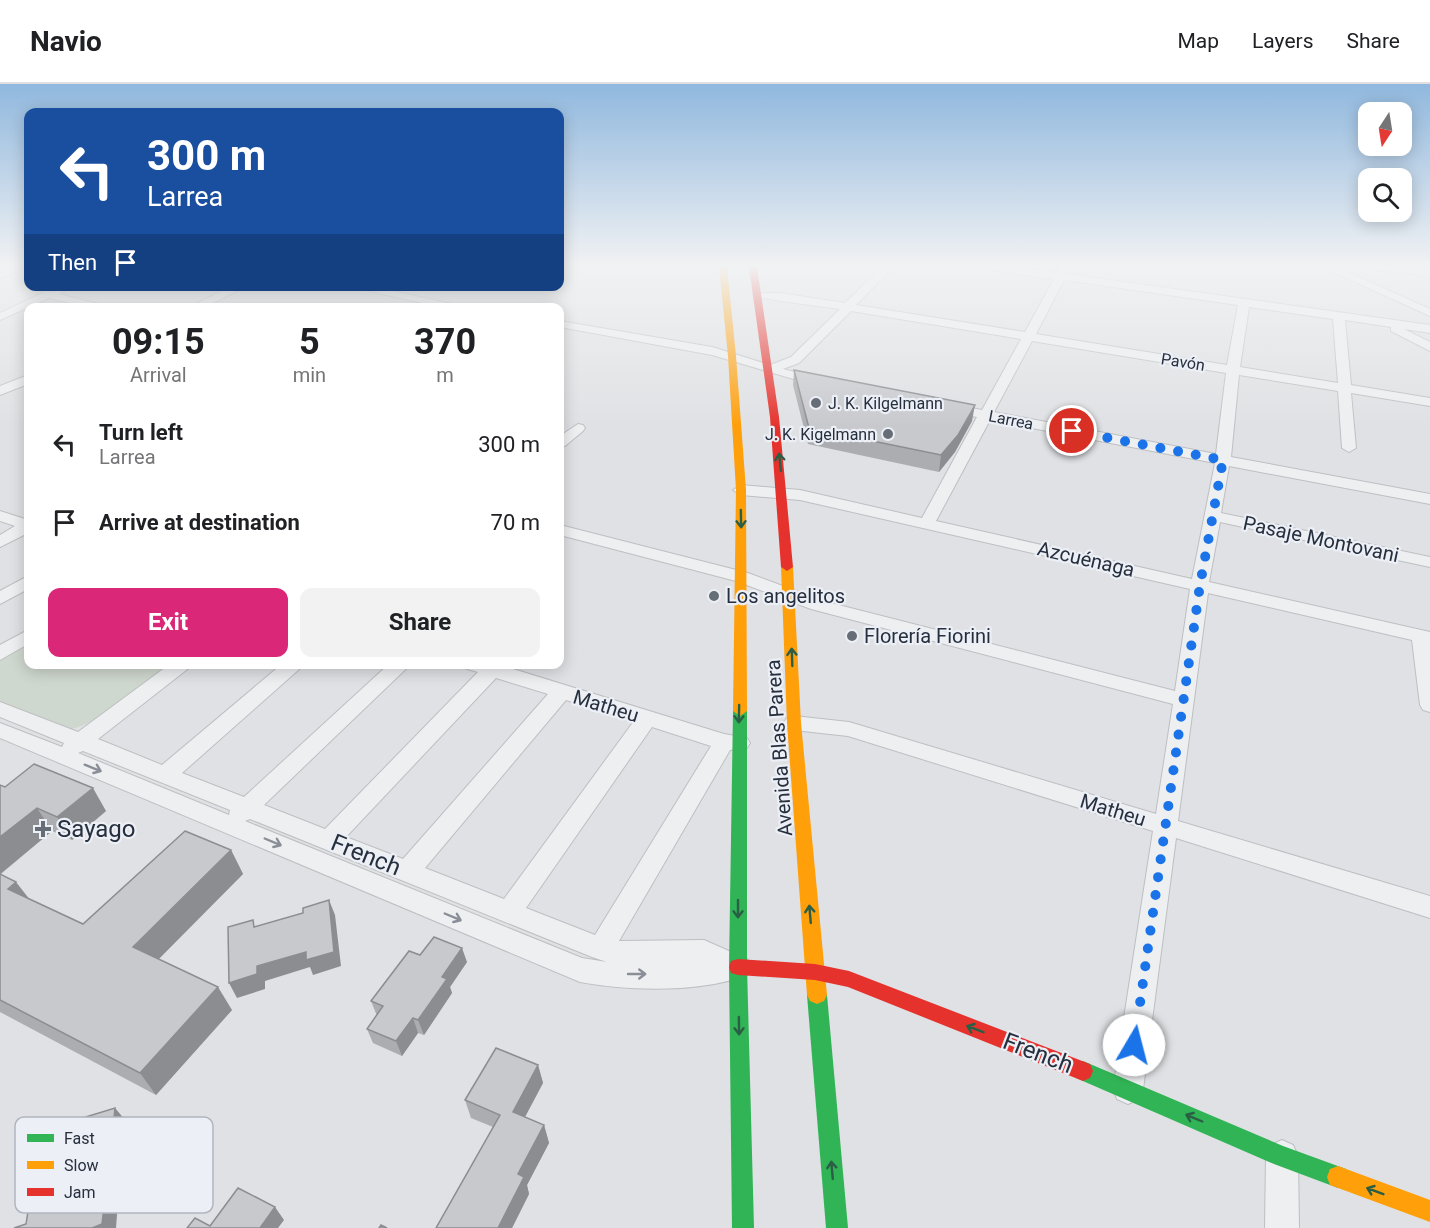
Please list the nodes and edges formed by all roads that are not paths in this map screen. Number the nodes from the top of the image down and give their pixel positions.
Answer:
1 (728, 320) edge
2 (762, 320) edge
3 (834, 320) edge
4 (931, 320) edge
5 (1037, 320) edge
6 (1241, 320) edge
7 (1340, 320) edge
8 (1374, 320) edge
9 (1387, 322) junction
10 (564, 325) edge
11 (1430, 329) edge
12 (1028, 336) junction
13 (1430, 347) edge
14 (732, 356) junction
15 (770, 369) junction
16 (1233, 370) junction
17 (24, 381) edge
18 (833, 386) edge
19 (1343, 388) junction
20 (2, 390) edge
21 (24, 395) edge
22 (1430, 402) edge
23 (938, 406) edge
24 (985, 415) junction
25 (578, 428) dead end
26 (564, 440) edge
27 (1349, 448) dead end
28 (1223, 460) junction
29 (741, 490) junction
30 (783, 493) junction
31 (1430, 499) edge
32 (0, 516) edge
33 (1212, 516) junction
34 (927, 523) junction
35 (24, 525) edge
36 (24, 528) edge
37 (564, 531) edge
38 (0, 542) edge
39 (1430, 562) edge
40 (742, 576) junction
41 (24, 584) edge
42 (1200, 585) junction
43 (790, 595) junction
44 (0, 599) edge
45 (1426, 637) edge
46 (24, 639) edge
47 (0, 654) edge
48 (177, 669) edge
49 (289, 669) edge
50 (396, 669) edge
51 (481, 669) edge
52 (489, 669) edge
53 (561, 692) junction
54 (1184, 700) junction
55 (1430, 705) edge
56 (0, 709) edge
57 (647, 719) junction
58 (794, 723) junction
59 (0, 730) edge
60 (731, 742) junction
61 (72, 748) junction
62 (165, 775) junction
63 (238, 816) junction
64 (1165, 826) junction
65 (329, 840) junction
66 (408, 872) junction
67 (1430, 907) edge
68 (509, 912) junction
69 (601, 949) junction
70 (738, 967) junction
71 (815, 972) junction
72 (1128, 1089) junction
73 (1282, 1156) junction
74 (1430, 1211) edge
75 (743, 1228) edge
76 (837, 1228) edge
77 (1282, 1228) edge

1 - 14 main road, Avenida Blas Parera
2 - 15 main road, Avenida Blas Parera
3 - 15 street
4 - 12 street, Pavón
5 - 12 street
6 - 16 street
7 - 19 street
8 - 9 street
9 - 11 street
9 - 13 street
10 - 14 street
12 - 16 street, Pavón
12 - 24 street
14 - 15 street
14 - 29 main road, Avenida Blas Parera
15 - 18 street
30 -> 15 main road, Avenida Blas Parera
16 - 19 street, Pavón
16 - 28 street
17 - 20 street
19 - 22 street, Pavón
19 - 27 street
20 - 21 street
23 - 24 street, Larrea
24 - 28 street, Larrea
24 - 34 street
25 - 26 street
28 - 31 street, Larrea
28 - 33 street
29 - 30 street, Azcuénaga
29 -> 40 main road, Avenida Blas Parera
30 - 34 street, Azcuénaga
30 - 43 main road, Avenida Blas Parera
32 - 35 street
33 - 39 street, Pasaje Montovani
33 - 42 street
34 - 42 street, Azcuénaga
36 - 38 street
37 - 40 street
40 - 43 street
40 -> 60 main road, Avenida Blas Parera
41 - 44 street
42 - 45 street, Azcuénaga
42 - 54 street
43 - 54 street
58 -> 43 main road, Avenida Blas Parera
45 - 55 street
46 - 47 street
48 - 61 street
49 - 62 street
50 - 63 street
51 - 65 street
52 - 53 street, Matheu
53 - 57 street, Matheu
53 - 66 street
54 - 64 street
56 - 61 street, French
57 - 60 street, Matheu
57 - 68 street
58 - 64 street, Matheu
71 -> 58 main road, Avenida Blas Parera
59 - 61 street, French
60 - 69 street
60 -> 70 main road, Avenida Blas Parera
61 - 62 street, French
61 -> 63 street, French
62 - 63 street, French
63 - 65 street, French
63 -> 70 street, French
64 - 67 street, Matheu
64 - 72 street
65 - 66 street, French
66 - 68 street, French
68 - 69 street, French
69 - 70 street, French
70 - 71 main road, French
70 -> 75 main road, Avenida Blas Parera
72 -> 71 main road, French
76 -> 71 main road, Avenida Blas Parera
73 -> 72 main road, French
74 -> 73 main road, French
73 - 77 street

